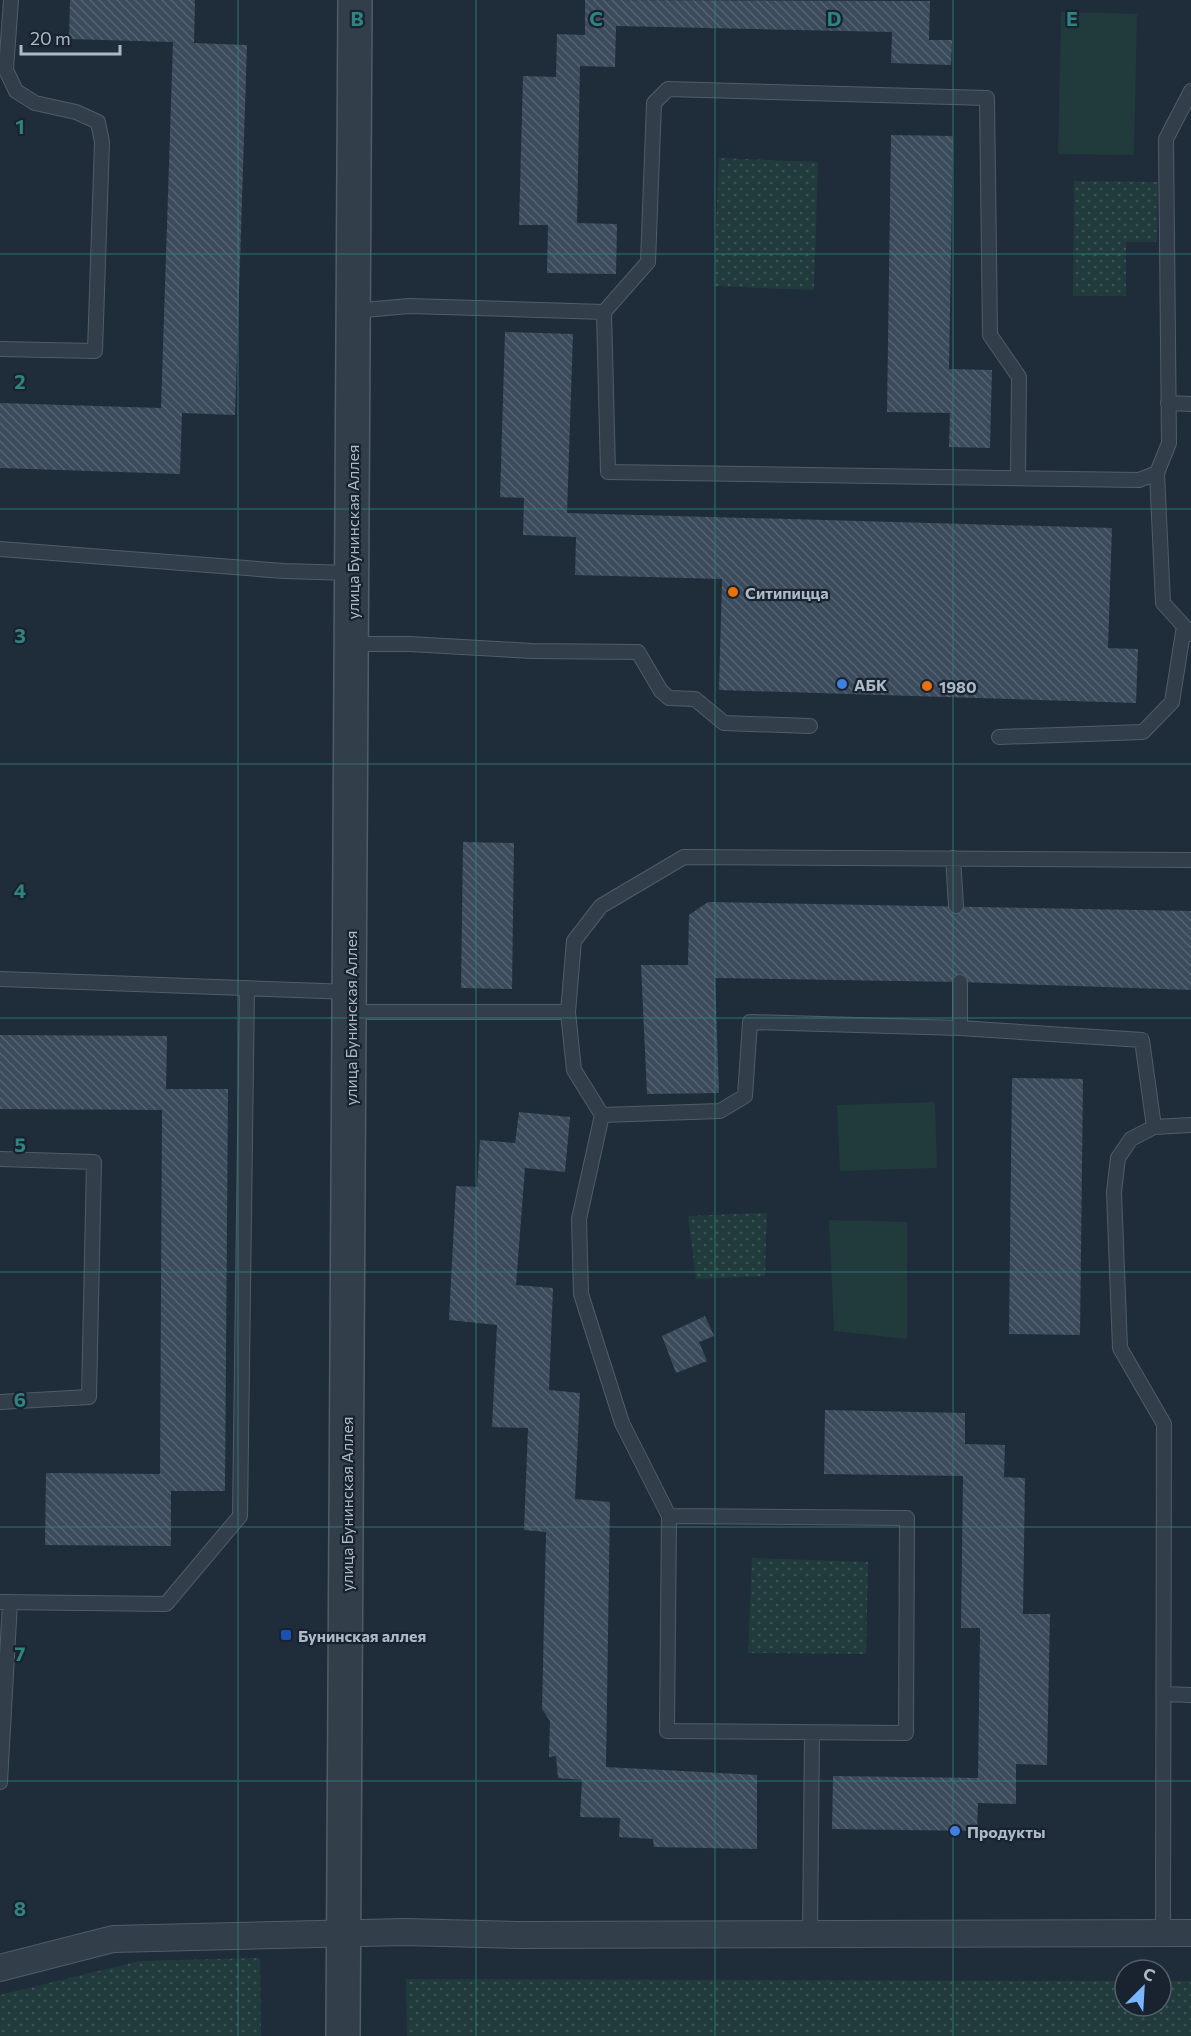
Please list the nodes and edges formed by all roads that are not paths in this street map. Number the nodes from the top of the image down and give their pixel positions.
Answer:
1 (11, 0) edge
2 (355, 0) edge
3 (1191, 92) edge
4 (353, 311) junction
5 (604, 312) junction
6 (0, 349) edge
7 (1168, 403) junction
8 (1191, 404) edge
9 (1157, 473) junction
10 (1018, 477) junction
11 (0, 549) edge
12 (352, 573) junction
13 (1187, 630) edge
14 (352, 644) junction
15 (810, 726) dead end
16 (999, 737) dead end
17 (953, 858) junction
18 (1191, 860) edge
19 (956, 906) dead end
20 (0, 979) edge
21 (960, 982) dead end
22 (247, 988) junction
23 (350, 1002) junction
24 (568, 1012) junction
25 (960, 1028) junction
26 (602, 1115) junction
27 (1191, 1125) edge
28 (1154, 1127) junction
29 (0, 1159) edge
30 (0, 1401) edge
31 (669, 1516) junction
32 (5, 1602) edge
33 (1164, 1694) junction
34 (1191, 1695) edge
35 (812, 1734) junction
36 (0, 1782) edge
37 (1163, 1932) junction
38 (1191, 1933) edge
39 (344, 1935) junction
40 (810, 1935) junction
41 (0, 1968) edge
42 (343, 2036) edge

1 - 6 lane
2 - 4 street, улица Бунинская Аллея
3 - 7 lane
4 - 5 lane
4 - 12 street, улица Бунинская Аллея
5 - 10 lane
5 - 10 lane
7 - 8 lane
7 - 9 lane
9 - 10 lane
9 - 13 lane
11 - 12 lane
12 - 14 street, улица Бунинская Аллея
13 - 16 lane
14 - 15 lane
14 - 23 street, улица Бунинская Аллея
17 - 18 lane
17 - 19 lane
17 - 24 lane
20 - 22 lane
21 - 25 lane
22 - 23 lane
22 - 32 lane
23 - 24 lane
23 - 39 street, улица Бунинская Аллея
24 - 26 lane
25 - 26 lane
25 - 28 lane
26 - 31 lane
27 - 28 lane
28 - 33 lane
29 - 30 lane
31 - 35 lane
31 - 35 lane
32 - 36 lane
33 - 34 lane
33 - 37 lane
35 - 40 lane
37 - 38 street
37 - 40 street
39 - 40 street
39 - 41 street
39 - 42 street, улица Бунинская Аллея

